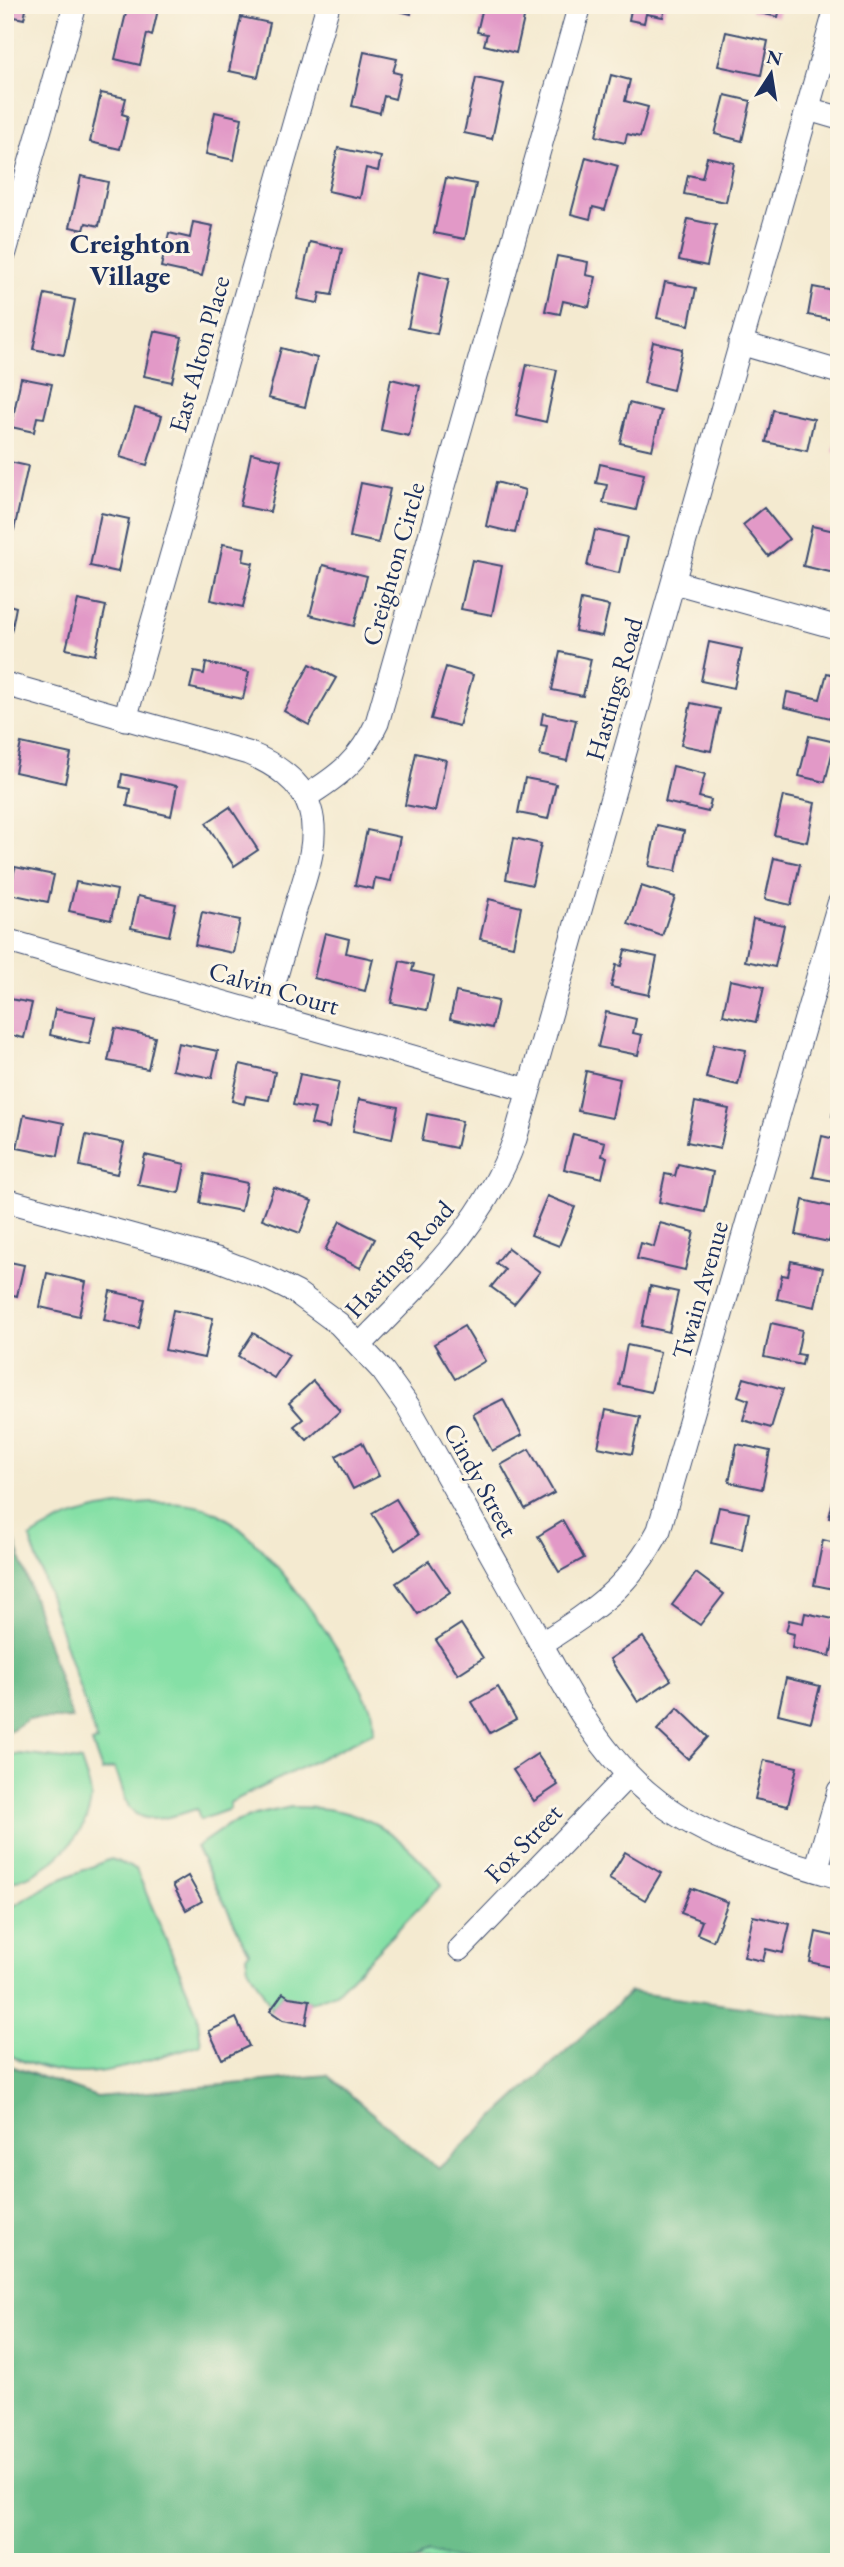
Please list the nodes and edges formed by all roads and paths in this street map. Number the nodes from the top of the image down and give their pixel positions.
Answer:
1 (75, 5) edge
2 (328, 5) edge
3 (580, 5) edge
4 (837, 5) edge
5 (808, 110) junction
6 (839, 118) edge
7 (5, 253) edge
8 (740, 344) junction
9 (839, 372) edge
10 (674, 582) junction
11 (839, 628) edge
12 (5, 684) edge
13 (125, 719) junction
14 (305, 797) junction
15 (839, 904) edge
16 (5, 940) edge
17 (265, 1014) junction
18 (528, 1090) junction
19 (5, 1200) edge
20 (361, 1344) junction
21 (541, 1644) junction
22 (627, 1776) junction
23 (839, 1791) edge
24 (816, 1870) junction
25 (839, 1877) edge
26 (460, 1949) dead end

1 - 7 street
2 - 13 street, East Alton Place
3 - 14 street, Creighton Circle
4 - 5 street, Hastings Road
5 - 6 street
5 - 8 street, Hastings Road
8 - 9 street
8 - 10 street, Hastings Road
10 - 11 street
10 - 18 street, Hastings Road
12 - 13 street
13 - 14 street
14 - 17 street
15 - 21 street, Twain Avenue
16 - 17 street, Calvin Court
17 - 18 street, Calvin Court
18 - 20 street, Hastings Road
19 - 20 street, Cindy Street
20 - 21 street, Cindy Street
21 - 22 street, Cindy Street
22 - 24 street, Cindy Street
22 - 26 street, Fox Street
23 - 24 street
24 - 25 street, Cindy Street

